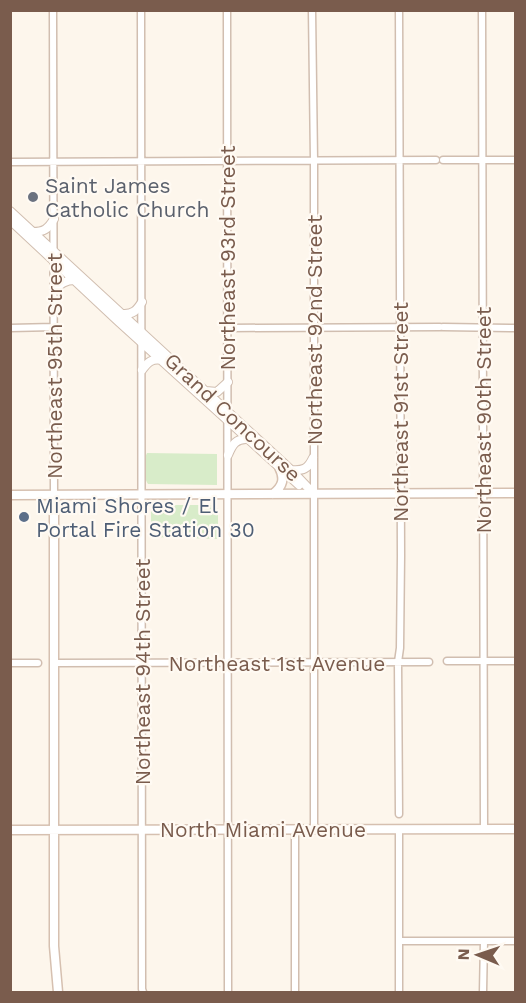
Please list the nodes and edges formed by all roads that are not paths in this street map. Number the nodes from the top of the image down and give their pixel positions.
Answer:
1 (54, 10) edge
2 (141, 10) edge
3 (227, 10) edge
4 (312, 10) edge
5 (399, 10) edge
6 (482, 10) edge
7 (399, 160) junction
8 (482, 160) junction
9 (516, 160) edge
10 (142, 161) junction
11 (227, 161) junction
12 (314, 161) junction
13 (10, 162) edge
14 (54, 162) junction
15 (10, 211) edge
16 (54, 219) junction
17 (10, 220) edge
18 (33, 232) junction
19 (54, 251) junction
20 (54, 260) junction
21 (75, 280) junction
22 (54, 291) junction
23 (142, 302) junction
24 (122, 314) junction
25 (54, 327) junction
26 (313, 327) junction
27 (400, 327) junction
28 (483, 327) junction
29 (10, 328) edge
30 (228, 328) junction
31 (516, 328) edge
32 (142, 332) junction
33 (142, 342) junction
34 (162, 360) junction
35 (142, 370) junction
36 (228, 382) junction
37 (206, 391) junction
38 (228, 416) junction
39 (248, 439) junction
40 (228, 455) junction
41 (314, 458) junction
42 (279, 467) junction
43 (291, 471) junction
44 (516, 493) edge
45 (142, 494) junction
46 (227, 494) junction
47 (273, 494) junction
48 (314, 494) junction
49 (401, 494) junction
50 (484, 494) junction
51 (10, 495) edge
52 (54, 495) junction
53 (447, 661) dead end
54 (483, 661) junction
55 (314, 662) junction
56 (398, 662) junction
57 (429, 662) dead end
58 (516, 662) edge
59 (10, 663) edge
60 (38, 663) dead end
61 (54, 663) junction
62 (142, 663) junction
63 (227, 663) junction
64 (399, 814) dead end
65 (295, 829) junction
66 (314, 829) junction
67 (399, 829) junction
68 (484, 829) junction
69 (516, 829) edge
70 (10, 830) edge
71 (54, 830) junction
72 (141, 830) junction
73 (228, 830) junction
74 (399, 941) junction
75 (484, 941) junction
76 (516, 941) edge
77 (58, 993) edge
78 (143, 993) edge
79 (228, 993) edge
80 (295, 993) edge
81 (399, 993) edge
82 (483, 993) edge

1 - 14 street, Northeast 95th Street
2 - 10 street, Northeast 94th Street
3 - 11 street, Northeast 93rd Street
4 - 12 street, Northeast 92nd Street
5 - 7 street, Northeast 91st Street
6 - 8 street, Northeast 90th Street
7 - 8 street
7 - 12 street
7 - 27 street, Northeast 91st Street
8 - 9 street
8 - 28 street, Northeast 90th Street
10 - 11 street
10 - 14 street
10 - 23 street, Northeast 94th Street
11 - 12 street
11 - 30 street, Northeast 93rd Street
12 - 26 street, Northeast 92nd Street
13 - 14 street
14 - 16 street, Northeast 95th Street
15 - 18 street, Grand Concourse
16 - 18 street
16 - 19 street, Northeast 95th Street
17 - 20 street, Grand Concourse
18 - 19 street, Grand Concourse
19 - 20 street, Northeast 95th Street
19 - 24 street, Grand Concourse
20 - 21 street, Grand Concourse
20 - 22 street, Northeast 95th Street
21 - 22 street
21 - 33 street, Grand Concourse
22 - 25 street, Northeast 95th Street
23 - 24 street
23 - 32 street, Northeast 94th Street
24 - 32 street, Grand Concourse
25 - 29 street
25 - 52 street, Northeast 95th Street
26 - 27 street
26 - 30 street
26 - 41 street, Northeast 92nd Street
27 - 28 street
27 - 49 street, Northeast 91st Street
28 - 31 street
28 - 50 street, Northeast 90th Street
30 - 36 street, Northeast 93rd Street
32 - 33 street, Northeast 94th Street
32 - 37 street, Grand Concourse
33 - 34 street, Grand Concourse
33 - 35 street, Northeast 94th Street
34 - 35 street
34 - 38 street, Grand Concourse
35 - 45 street, Northeast 94th Street
36 - 37 street
36 - 38 street, Northeast 93rd Street
37 - 38 street, Grand Concourse
38 - 39 street, Grand Concourse
38 - 40 street, Northeast 93rd Street
38 - 43 street, Grand Concourse
39 - 40 street
39 - 42 street, Grand Concourse
40 - 46 street, Northeast 93rd Street
41 - 43 street
41 - 48 street, Northeast 92nd Street
42 - 47 main road
42 - 48 street, Grand Concourse
43 - 48 street, Grand Concourse
44 - 50 main road
45 - 46 main road
45 - 52 main road
45 - 62 street, Northeast 94th Street
46 - 47 main road
46 - 63 street, Northeast 93rd Street
47 - 48 main road
48 - 49 main road
48 - 55 street, Northeast 92nd Street
49 - 50 main road
49 - 56 street, Northeast 91st Street
50 - 54 street, Northeast 90th Street
51 - 52 main road
52 - 61 main road, Northeast 95th Street
53 - 54 street
54 - 58 street
54 - 68 street, Northeast 90th Street
55 - 56 street, Northeast 1st Avenue
55 - 63 street, Northeast 1st Avenue
55 - 66 street, Northeast 92nd Street
56 - 57 street, Northeast 1st Avenue
56 - 64 street, Northeast 91st Street
59 - 60 street
61 - 62 street, Northeast 1st Avenue
61 - 71 main road, Northeast 95th Street
62 - 63 street, Northeast 1st Avenue
62 - 72 street, Northeast 94th Street
63 - 73 street, Northeast 93rd Street
65 - 66 main road, North Miami Avenue
65 - 73 main road, North Miami Avenue
65 - 80 street
66 - 67 main road, North Miami Avenue
67 - 68 main road, North Miami Avenue
67 - 74 street
68 - 69 main road, North Miami Avenue
70 - 71 main road, North Miami Avenue
71 - 72 main road, North Miami Avenue
71 - 77 main road, Northeast 95th Street
72 - 73 main road, North Miami Avenue
72 - 78 street, Northeast 94th Street
73 - 79 street, Northeast 93rd Street
74 - 75 street
74 - 81 street
75 - 76 street
75 - 82 street

